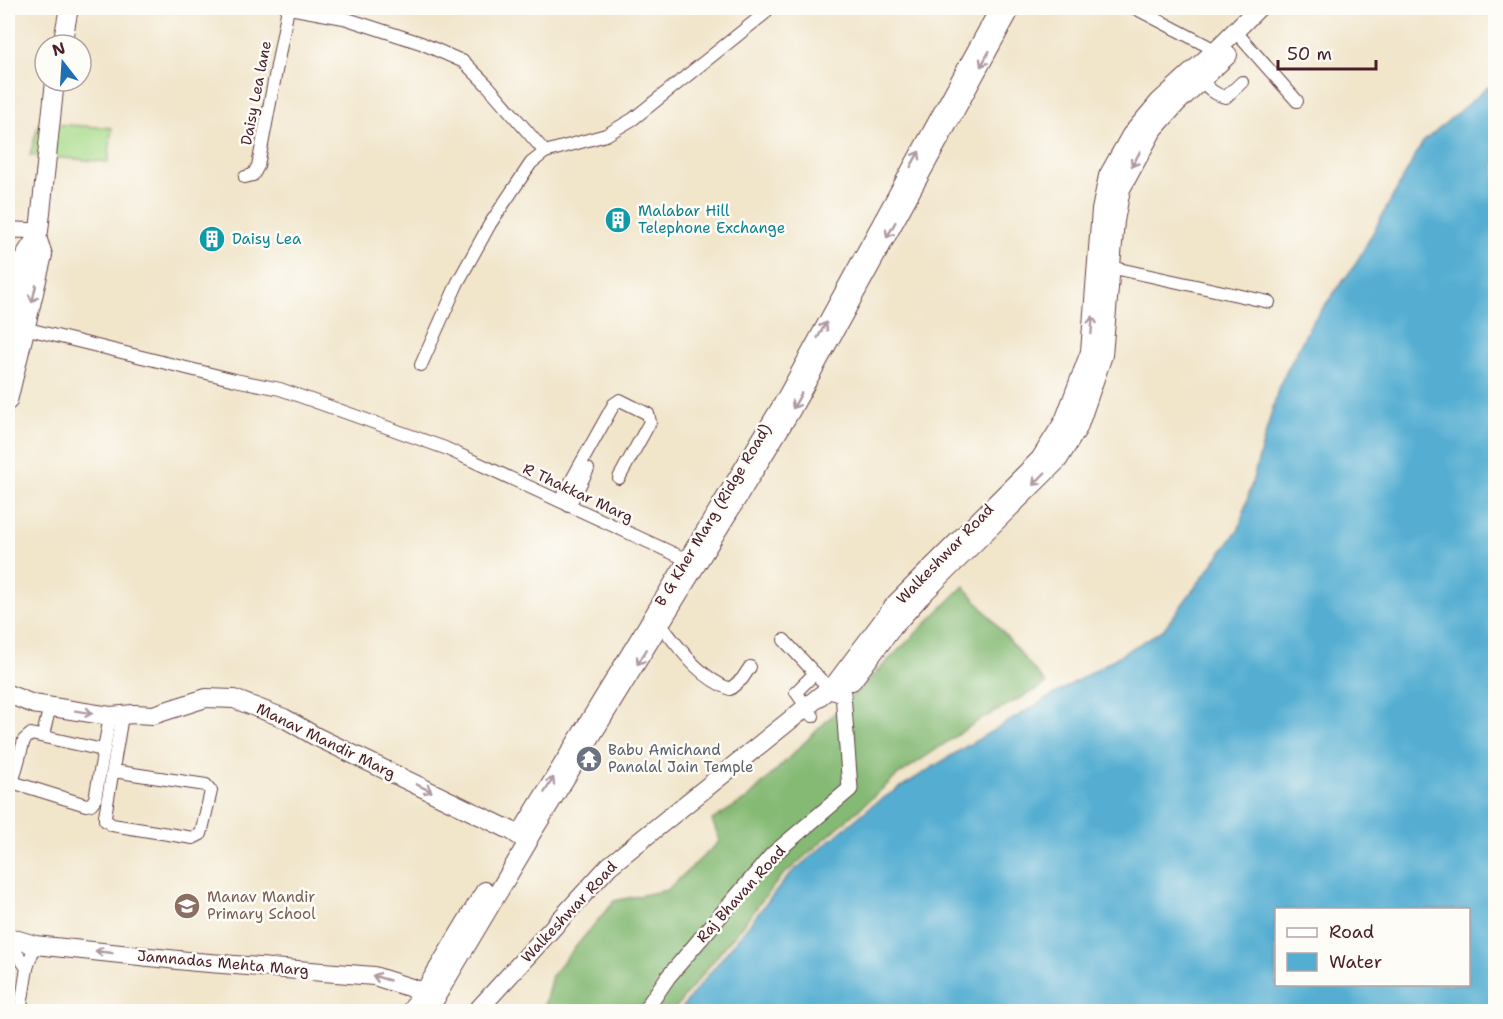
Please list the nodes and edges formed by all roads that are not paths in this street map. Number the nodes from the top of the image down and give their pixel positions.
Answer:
1 (69, 8) edge
2 (289, 8) edge
3 (769, 8) edge
4 (998, 8) edge
5 (1013, 8) edge
6 (1135, 8) edge
7 (1258, 8) edge
8 (1273, 8) edge
9 (64, 33) edge
10 (1239, 35) junction
11 (1222, 53) junction
12 (1197, 75) junction
13 (1242, 82) dead end
14 (54, 93) edge
15 (1297, 101) dead end
16 (544, 152) junction
17 (244, 177) dead end
18 (8, 233) edge
19 (38, 234) junction
20 (24, 264) edge
21 (1104, 266) junction
22 (1269, 302) dead end
23 (20, 327) junction
24 (8, 345) edge
25 (421, 365) dead end
26 (8, 402) edge
27 (588, 469) dead end
28 (619, 478) dead end
29 (564, 503) junction
30 (692, 562) junction
31 (661, 625) junction
32 (784, 640) dead end
33 (750, 667) dead end
34 (815, 673) junction
35 (836, 691) junction
36 (8, 694) edge
37 (50, 706) junction
38 (810, 711) junction
39 (116, 716) junction
40 (43, 735) junction
41 (103, 750) junction
42 (113, 771) junction
43 (523, 838) junction
44 (8, 939) edge
45 (35, 945) junction
46 (27, 968) junction
47 (429, 1000) edge
48 (20, 1011) edge
49 (410, 1011) edge
50 (476, 1011) edge
51 (492, 1011) edge
52 (644, 1011) edge

1 - 9 main road
2 - 16 street
2 - 17 street, Daisy Lea lane
3 - 16 street
30 -> 4 street, B G Kher Marg (Ridge Road)
5 -> 30 street, B G Kher Marg (Ridge Road)
6 - 11 street
7 - 10 main road, Walkeshwar Road
8 - 10 main road, Walkeshwar Road
10 - 11 main road, Walkeshwar Road
10 - 15 street
11 - 12 main road, Walkeshwar Road
12 - 13 street
12 - 21 main road, Walkeshwar Road
14 - 19 main road
16 - 25 street
18 - 19 street
19 - 20 main road
20 - 23 main road
21 - 22 street
21 - 35 main road, Walkeshwar Road
23 - 24 main road
23 - 26 main road
23 - 29 street, R Thakkar Marg
27 - 29 street
28 - 29 street
29 - 30 street, R Thakkar Marg
30 - 31 street, B G Kher Marg (Ridge Road)
43 -> 30 street, B G Kher Marg (Ridge Road)
31 - 33 street
31 -> 43 street, B G Kher Marg (Ridge Road)
32 - 34 street
34 - 35 street
34 - 38 street
35 - 38 main road, Walkeshwar Road
35 - 52 street, Raj Bhavan Road
36 - 37 main road, Manav Mandir Marg
37 -> 39 main road, Manav Mandir Marg
37 - 40 street
38 - 50 main road, Walkeshwar Road
38 - 51 main road, Walkeshwar Road
39 - 41 street
39 - 42 street
39 -> 43 main road, Manav Mandir Marg
40 - 41 street
40 - 41 street
42 - 42 street
43 - 47 main road, B G Kher Marg (Ridge Road)
44 - 45 main road, Jamnadas Mehta Marg
44 - 46 street
45 - 46 street
47 -> 45 main road, Jamnadas Mehta Marg
46 - 48 street
47 - 49 main road, B G Kher Marg (Ridge Road)

